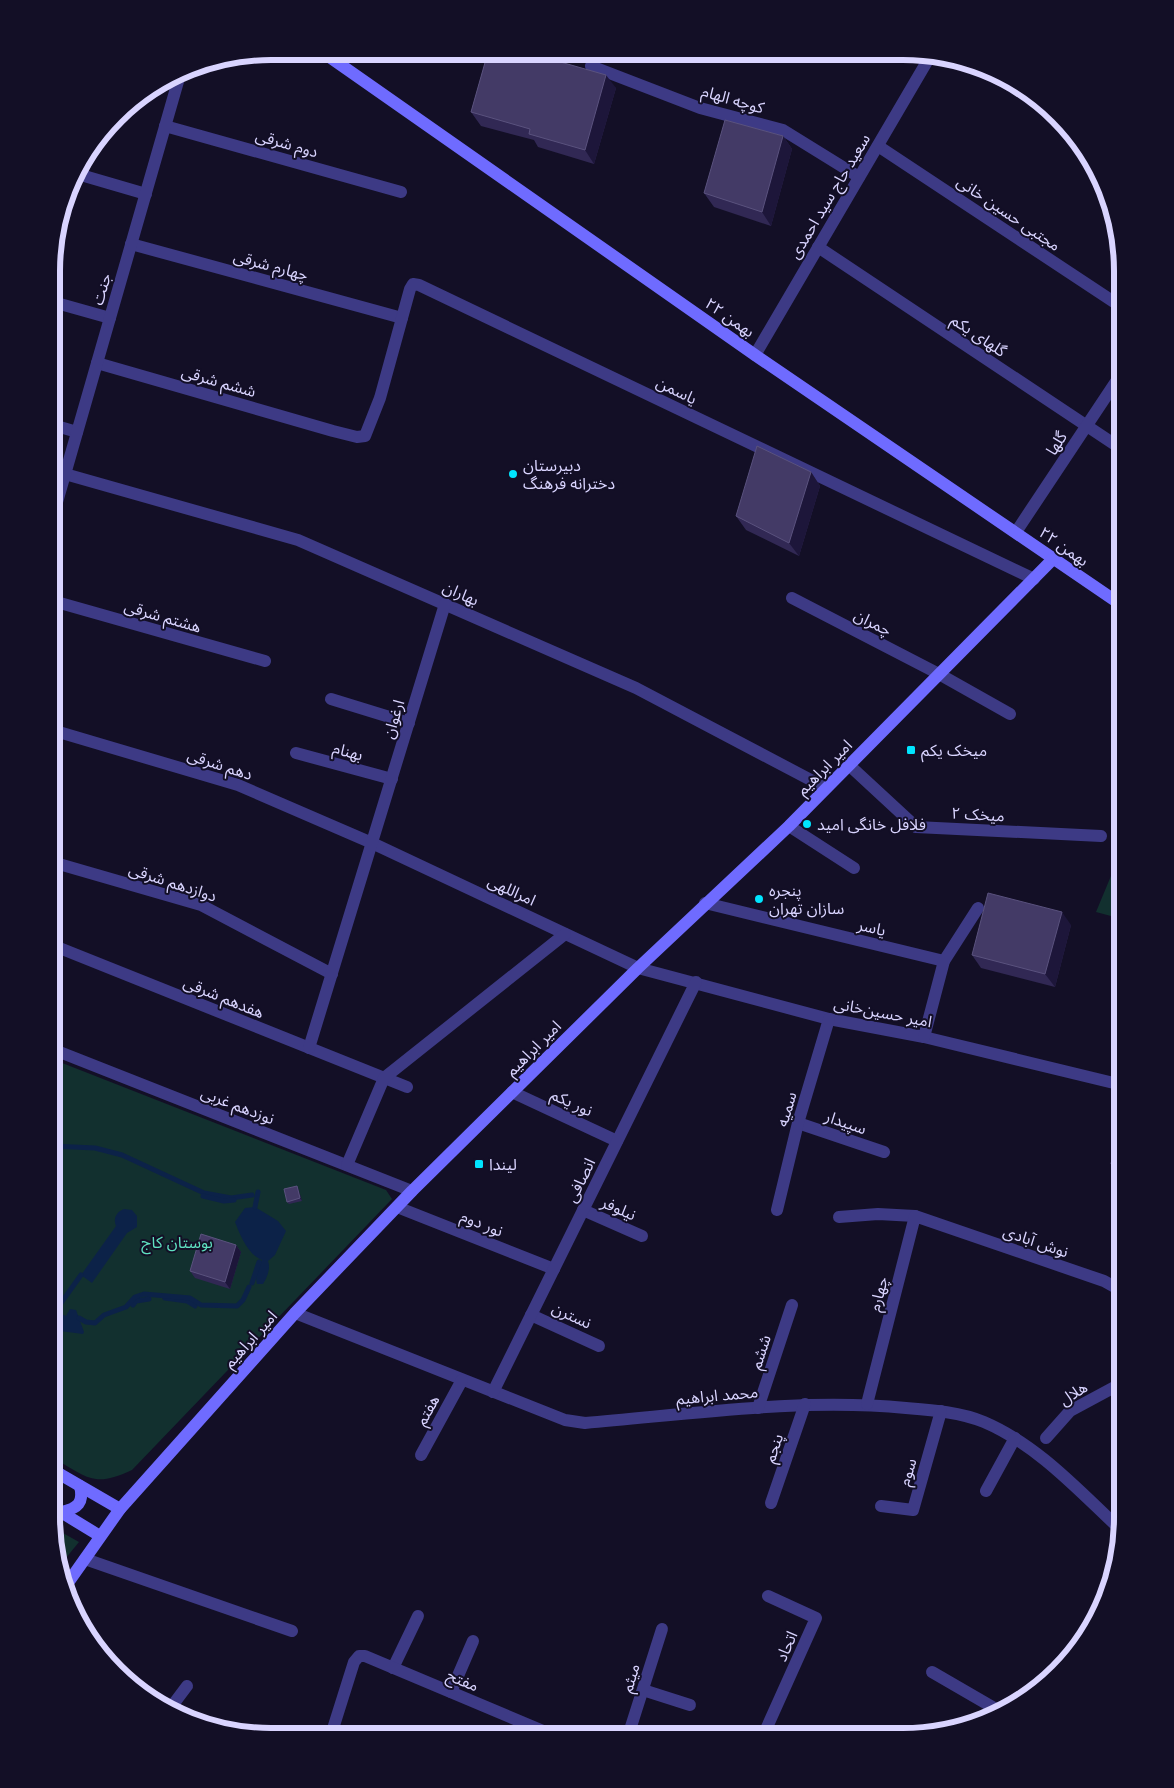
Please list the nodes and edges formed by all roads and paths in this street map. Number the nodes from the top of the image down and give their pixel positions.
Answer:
1 (334, 60) edge
2 (927, 61) edge
3 (591, 66) dead end
4 (175, 83) edge
5 (165, 126) junction
6 (878, 146) junction
7 (83, 176) edge
8 (859, 177) junction
9 (401, 192) dead end
10 (146, 194) junction
11 (131, 244) junction
12 (818, 247) junction
13 (1114, 302) edge
14 (60, 304) edge
15 (110, 318) junction
16 (402, 318) junction
17 (755, 355) junction
18 (97, 363) junction
19 (1114, 384) edge
20 (380, 398) joint
21 (1086, 426) junction
22 (60, 427) edge
23 (77, 432) junction
24 (1114, 444) edge
25 (64, 474) junction
26 (60, 489) edge
27 (1016, 532) junction
28 (1053, 559) junction
29 (1034, 579) junction
30 (792, 598) dead end
31 (1114, 600) edge
32 (60, 603) edge
33 (445, 604) junction
34 (265, 662) dead end
35 (940, 674) junction
36 (331, 699) dead end
37 (1010, 714) dead end
38 (409, 723) junction
39 (60, 732) edge
40 (296, 753) dead end
41 (849, 765) junction
42 (392, 779) junction
43 (826, 788) junction
44 (789, 826) junction
45 (1101, 836) dead end
46 (372, 843) junction
47 (60, 864) edge
48 (854, 868) dead end
49 (705, 904) junction
50 (978, 908) dead end
51 (565, 934) junction
52 (60, 949) edge
53 (944, 961) junction
54 (638, 968) junction
55 (332, 974) junction
56 (696, 982) junction
57 (829, 1019) junction
58 (924, 1037) junction
59 (309, 1048) junction
60 (60, 1053) edge
61 (384, 1078) junction
62 (1114, 1083) edge
63 (407, 1087) dead end
64 (512, 1092) junction
65 (798, 1122) junction
66 (617, 1141) junction
67 (884, 1152) dead end
68 (347, 1165) junction
69 (412, 1191) junction
70 (397, 1207) junction
71 (583, 1210) junction
72 (777, 1210) dead end
73 (915, 1216) junction
74 (839, 1217) dead end
75 (642, 1236) dead end
76 (554, 1269) junction
77 (1114, 1287) edge
78 (792, 1306) dead end
79 (295, 1314) junction
80 (531, 1315) junction
81 (599, 1346) dead end
82 (462, 1380) junction
83 (1114, 1387) edge
84 (493, 1392) junction
85 (805, 1404) junction
86 (867, 1404) junction
87 (758, 1408) junction
88 (941, 1411) junction
89 (1015, 1438) junction
90 (1046, 1438) dead end
91 (421, 1455) dead end
92 (60, 1474) edge
93 (80, 1486) junction
94 (986, 1491) dead end
95 (771, 1503) dead end
96 (881, 1506) dead end
97 (60, 1509) edge
98 (120, 1509) junction
99 (60, 1511) edge
100 (1114, 1524) edge
101 (100, 1536) junction
102 (85, 1559) junction
103 (69, 1580) edge
104 (768, 1596) dead end
105 (418, 1616) dead end
106 (662, 1629) dead end
107 (292, 1630) dead end
108 (473, 1641) dead end
109 (393, 1668) junction
110 (932, 1672) dead end
111 (187, 1686) dead end
112 (643, 1690) junction
113 (451, 1692) junction
114 (174, 1704) edge
115 (690, 1705) dead end
116 (993, 1707) edge
117 (333, 1728) edge
118 (536, 1728) edge
119 (631, 1728) edge
120 (767, 1728) edge

1 - 17 main road, ۲۲ بهمن
2 - 6 street, سعید حاج سید احمدی
3 - 8 street, کوچه الهام
4 - 5 street, جنت
5 - 9 street, دوم شرقی
5 - 10 street, جنت
6 - 8 street, سعید حاج سید احمدی
6 - 13 street, مجتبی حسین خانی
7 - 10 street
8 - 12 street, سعید حاج سید احمدی
10 - 11 street, جنت
11 - 15 street, جنت
11 - 16 street, چهارم شرقی
12 - 17 street, سعید حاج سید احمدی
12 - 21 street, گلهای یکم
14 - 15 street
15 - 18 street, جنت
16 - 20 street, یاسمن
16 - 29 street, یاسمن
17 - 27 main road, ۲۲ بهمن
18 - 20 street, ششم شرقی
18 - 23 street, جنت
19 - 21 street, گلها
21 - 24 street, گلهای یکم
21 - 27 street, گلها
22 - 23 street
23 - 25 street, جنت
25 - 26 street, جنت
25 - 33 street, بهاران
27 - 28 main road, ۲۲ بهمن
28 - 29 main road, امیر ابراهیم
28 - 31 main road, ۲۲ بهمن
29 - 35 main road, امیر ابراهیم
30 - 35 street, چمران
32 - 34 street, هشتم شرقی
33 - 38 street, ارغوان
33 - 43 street, بهاران
35 - 37 street, چمران
35 - 41 main road, امیر ابراهیم
36 - 38 street
38 - 42 street, ارغوان
39 - 46 street, دهم شرقی
40 - 42 street, بهنام
41 - 43 main road, امیر ابراهیم
41 - 45 street, میخک ۲
42 - 46 street, ارغوان
43 - 44 main road, امیر ابراهیم
44 - 48 street
44 - 49 main road, امیر ابراهیم
46 - 51 street, امراللهی
46 - 55 street, ارغوان
47 - 55 street, دوازدهم شرقی
49 - 53 street, یاسر
49 - 54 main road, امیر ابراهیم
50 - 53 street
51 - 54 street, امراللهی
51 - 61 street
52 - 59 street, هفدهم شرقی
53 - 58 street
54 - 56 street, امیر حسین‌خانی
54 - 64 main road, امیر ابراهیم
55 - 59 street, ارغوان
56 - 57 street, امیر حسین‌خانی
56 - 66 street, انصافی
57 - 58 street, امیر حسین‌خانی
57 - 65 street, سمیه
58 - 62 street, امیر حسین‌خانی
59 - 61 street, هفدهم شرقی
60 - 68 street, نوزدهم غربی
61 - 63 street, هفدهم شرقی
61 - 68 street
64 - 66 street, نور یکم
64 - 69 main road, امیر ابراهیم
65 - 67 street, سپیدار
65 - 72 street, سمیه
66 - 71 street, انصافی
68 - 69 street, نوزدهم غربی
69 - 70 main road, امیر ابراهیم
70 - 76 street, نور دوم
70 - 79 main road, امیر ابراهیم
71 - 75 street, نیلوفر
71 - 76 street, انصافی
73 - 74 street
73 - 77 street, نوش آبادی
73 - 86 street, چهارم
76 - 80 street, انصافی
78 - 87 street, ششم
79 - 82 street, محمد ابراهیم
79 - 98 main road, امیر ابراهیم
80 - 81 street, نسترن
80 - 84 street, انصافی
82 - 84 street, محمد ابراهیم
82 - 91 street, هفتم
83 - 90 street, هلال
84 - 87 street, محمد ابراهیم
85 - 86 street, محمد ابراهیم
85 - 87 street, محمد ابراهیم
85 - 95 street, پنجم
86 - 88 street, محمد ابراهیم
88 - 89 street, محمد ابراهیم
88 - 96 street, سوم
89 - 94 street
89 - 100 street, محمد ابراهیم
92 - 93 main road
93 - 97 main road
93 - 98 main road
98 - 101 main road, امیر ابراهیم
99 - 101 main road
101 - 102 main road, امیر ابراهیم
102 - 103 main road, امیر ابراهیم
102 - 107 street
104 - 120 street, اتحاد
105 - 109 street
106 - 112 street, میثم
108 - 113 street
109 - 113 street, مفتح
109 - 117 street, مفتح
110 - 116 street
111 - 114 street
112 - 115 street
112 - 119 street, میثم
113 - 118 street, مفتح

